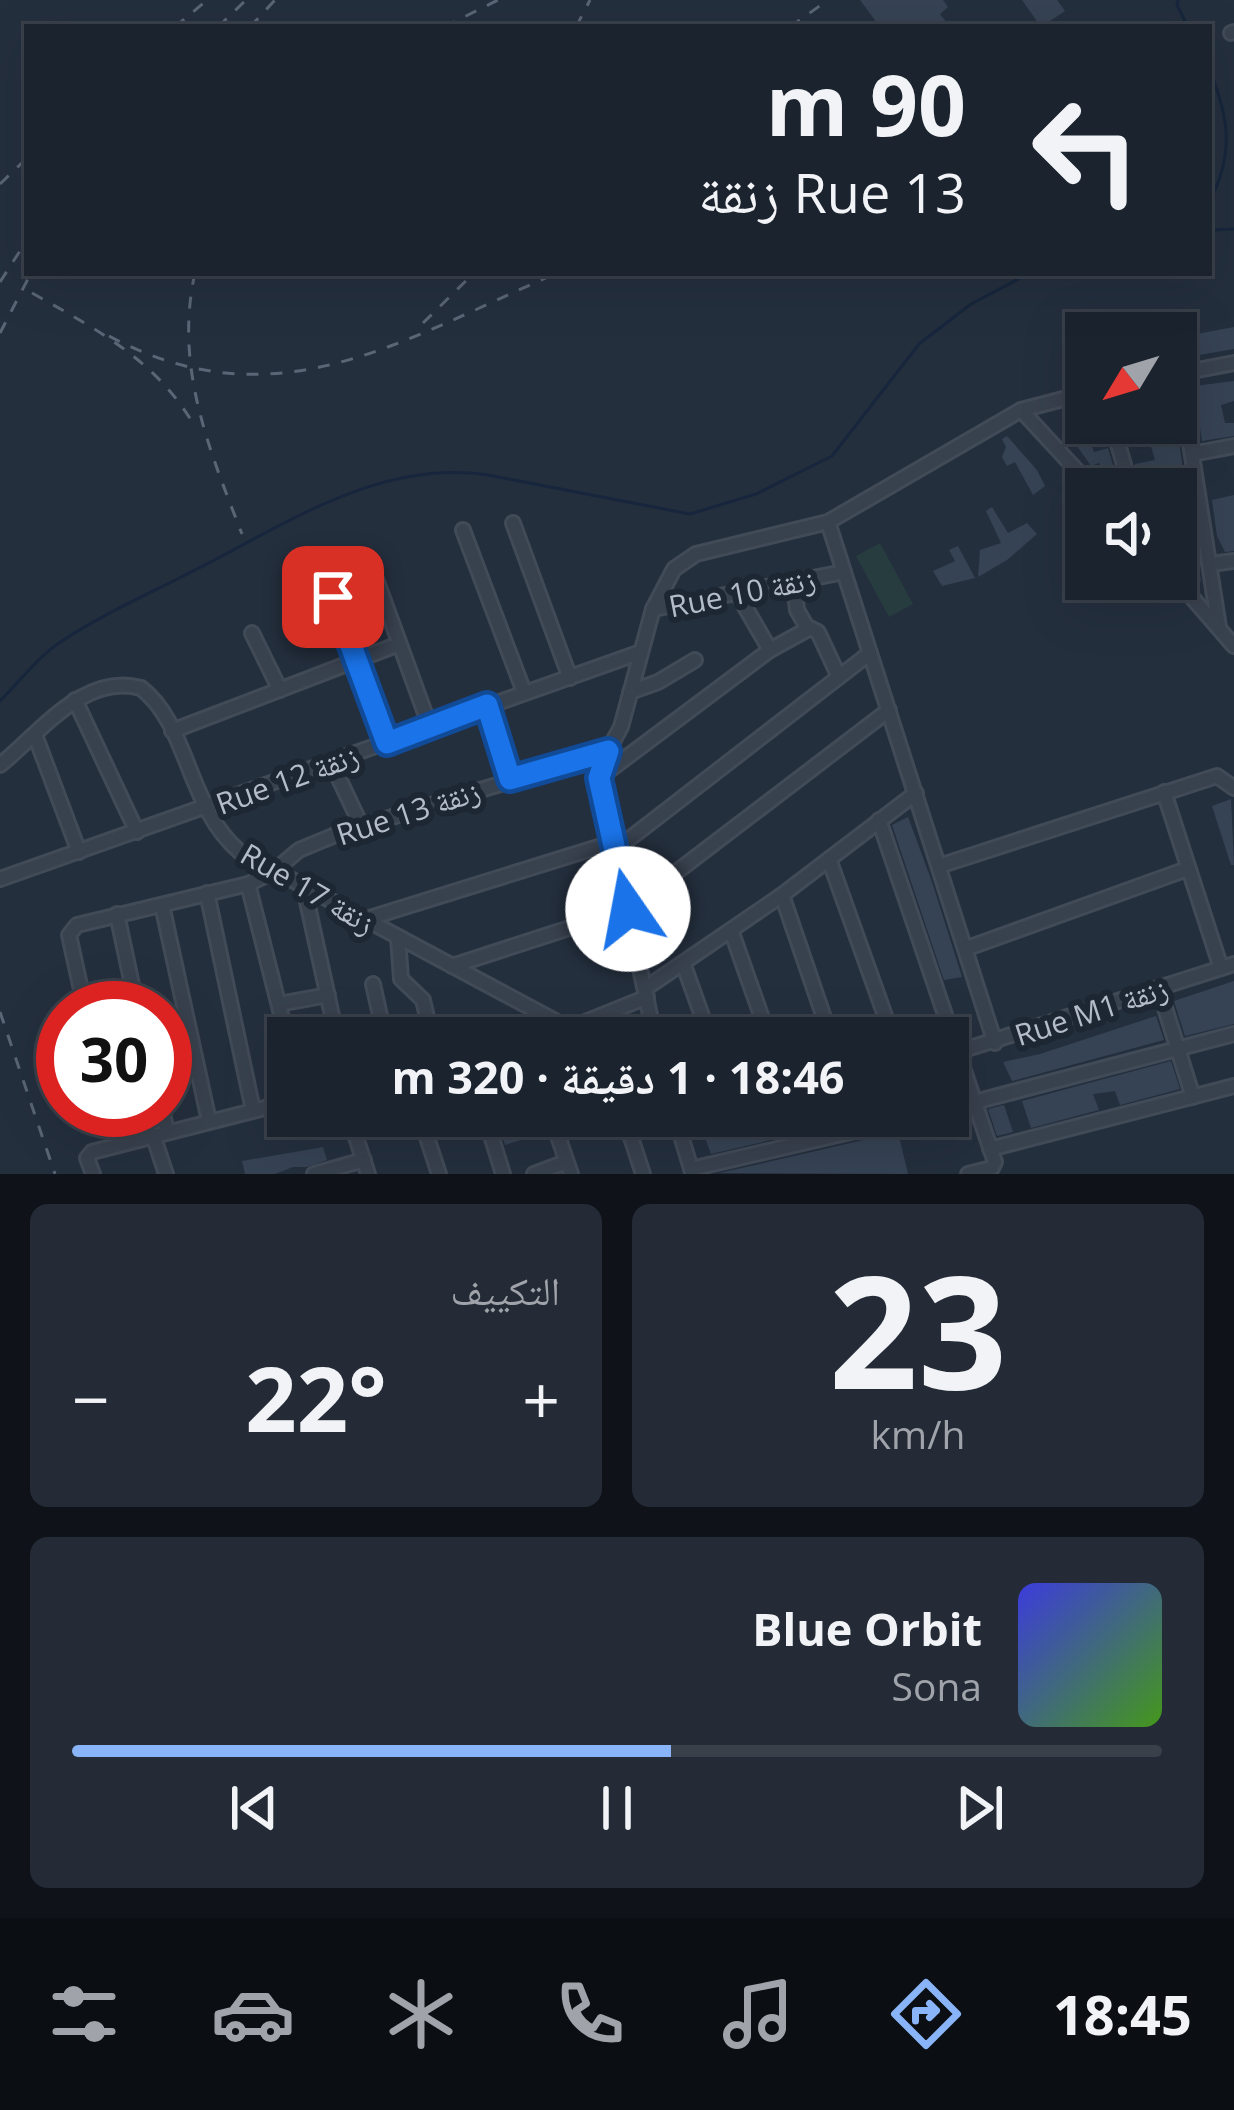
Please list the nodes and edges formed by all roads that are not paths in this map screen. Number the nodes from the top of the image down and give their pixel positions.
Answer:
1 (1234, 364) edge
2 (1197, 370) edge
3 (1065, 398) edge
4 (1021, 410) junction
5 (1190, 444) edge
6 (1234, 446) edge
7 (1192, 454) junction
8 (1075, 468) edge
9 (829, 522) junction
10 (513, 523) dead end
11 (463, 530) dead end
12 (1234, 561) edge
13 (1211, 564) junction
14 (323, 572) dead end
15 (844, 572) junction
16 (375, 576) dead end
17 (794, 582) junction
18 (737, 593) junction
19 (1195, 600) edge
20 (652, 609) junction
21 (1219, 627) junction
22 (808, 629) junction
23 (252, 633) dead end
24 (399, 644) junction
25 (1234, 646) edge
26 (770, 650) junction
27 (641, 652) junction
28 (870, 652) junction
29 (694, 660) dead end
30 (356, 661) junction
31 (839, 677) junction
32 (570, 678) junction
33 (280, 690) junction
34 (524, 692) junction
35 (630, 692) junction
36 (75, 700) junction
37 (487, 705) junction
38 (889, 710) junction
39 (430, 727) junction
40 (172, 730) junction
41 (35, 735) junction
42 (387, 743) junction
43 (608, 751) junction
44 (331, 762) junction
45 (0, 765) edge
46 (599, 778) junction
47 (510, 779) junction
48 (1234, 788) edge
49 (1164, 792) junction
50 (916, 793) junction
51 (204, 808) junction
52 (879, 820) junction
53 (361, 825) junction
54 (137, 832) junction
55 (614, 846) junction
56 (79, 852) junction
57 (829, 859) junction
58 (939, 866) junction
59 (1187, 869) junction
60 (273, 872) junction
61 (0, 879) edge
62 (248, 884) junction
63 (304, 888) junction
64 (207, 893) junction
65 (782, 895) junction
66 (162, 905) junction
67 (628, 909) junction
68 (117, 914) junction
69 (363, 920) junction
70 (731, 930) junction
71 (398, 938) junction
72 (964, 949) junction
73 (683, 963) junction
74 (452, 965) junction
75 (1228, 966) edge
76 (79, 981) edge
77 (131, 981) edge
78 (373, 984) dead end
79 (1159, 989) junction
80 (646, 993) junction
81 (328, 994) junction
82 (278, 1004) junction
83 (281, 1017) edge
84 (333, 1017) edge
85 (381, 1017) edge
86 (427, 1017) edge
87 (545, 1017) edge
88 (607, 1017) edge
89 (651, 1017) edge
90 (702, 1017) edge
91 (762, 1017) edge
92 (824, 1017) edge
93 (885, 1017) edge
94 (941, 1017) edge
95 (1234, 1034) edge
96 (995, 1043) junction
97 (1180, 1048) junction
98 (969, 1050) edge
99 (1234, 1086) edge
100 (969, 1090) edge
101 (1193, 1097) junction
102 (975, 1103) junction
103 (969, 1104) edge
104 (267, 1107) edge
105 (253, 1110) junction
106 (209, 1121) junction
107 (192, 1125) edge
108 (118, 1137) edge
109 (144, 1137) edge
110 (161, 1137) edge
111 (356, 1137) edge
112 (427, 1137) edge
113 (491, 1137) edge
114 (558, 1137) edge
115 (631, 1137) edge
116 (681, 1137) edge
117 (832, 1137) edge
118 (119, 1143) junction
119 (990, 1149) junction
120 (366, 1167) edge
121 (90, 1168) edge
122 (569, 1168) edge
123 (691, 1171) edge
124 (166, 1174) edge
125 (314, 1174) edge
126 (439, 1174) edge
127 (503, 1174) edge
128 (534, 1174) edge
129 (644, 1174) edge
130 (968, 1174) edge

1 - 2 street
3 - 4 street
4 - 8 street
4 - 9 street
5 - 7 street
6 - 7 street
7 - 13 street
9 - 15 street
9 - 20 street
10 - 32 street
11 - 34 street
12 - 13 street
13 - 21 street
14 - 30 street
15 - 17 street, Rue 10 زنقة
15 - 28 street
16 - 24 street
17 - 18 street, Rue 10 زنقة
17 - 22 street
18 - 20 street, Rue 10 زنقة
18 - 26 street
19 - 21 street
20 - 27 street, Rue 10 زنقة
21 - 25 street
22 - 26 street
22 - 31 street
23 - 33 street
24 - 30 street
24 - 39 street
26 - 46 street
27 - 32 street, Rue 12 زنقة
27 - 35 street, Rue 10 زنقة
28 - 31 street
28 - 38 street
29 - 35 street
30 - 33 street
30 - 42 street
31 - 55 street
32 - 34 street, Rue 12 زنقة
33 - 40 street
34 - 37 street, Rue 12 زنقة
35 - 43 street, Rue 10 زنقة
36 - 40 street, Rue 17 زنقة
36 - 41 street, Rue 17 زنقة
36 - 54 street
37 - 39 street, Rue 12 زنقة
37 - 47 street
38 - 50 street
38 - 67 street
39 - 42 street, Rue 12 زنقة
40 - 51 street, Rue 17 زنقة
41 - 45 street, Rue 17 زنقة
41 - 56 street
42 - 44 street, Rue 12 زنقة
43 - 46 street, Rue 10 زنقة
43 - 47 street, Rue 13 زنقة
44 - 51 street, Rue 12 زنقة
44 - 53 street
46 - 55 street
47 - 53 street, Rue 13 زنقة
48 - 49 street
49 - 58 street
49 - 59 street
50 - 52 street, Rue 17 زنقة
50 - 58 street
51 - 54 street, Rue 12 زنقة
51 - 60 street, Rue 17 زنقة
52 - 57 street, Rue 17 زنقة
52 - 94 street
53 - 60 street, Rue 13 زنقة
54 - 56 street, Rue 12 زنقة
55 - 67 street
55 - 69 street
56 - 61 street, Rue 12 زنقة
57 - 65 street, Rue 17 زنقة
57 - 93 street
58 - 72 street
59 - 72 street
59 - 75 street
60 - 62 street, Rue 13 زنقة
60 - 63 street, Rue 17 زنقة
62 - 64 street, Rue 13 زنقة
62 - 82 street
63 - 69 street, Rue 17 زنقة
63 - 81 street
64 - 66 street, Rue 13 زنقة
64 - 105 street
65 - 70 street, Rue 17 زنقة
65 - 92 street
66 - 68 street, Rue 13 زنقة
66 - 106 street
67 - 74 street
67 - 80 street
68 - 76 street, Rue 13 زنقة
68 - 77 street
69 - 71 street, Rue 17 زنقة
70 - 73 street, Rue 17 زنقة
70 - 91 street
71 - 74 street, Rue 17 زنقة
71 - 86 street
72 - 96 street
73 - 80 street, Rue 17 زنقة
73 - 90 street
74 - 87 street, Rue 17 زنقة
75 - 79 street, Rue M1 زنقة
78 - 85 street
79 - 96 street, Rue M1 زنقة
79 - 97 street
80 - 88 street, Rue 17 زنقة
80 - 89 street
81 - 82 street
81 - 84 street
82 - 83 street
95 - 97 street
96 - 98 street, Rue M1 زنقة
97 - 101 street
97 - 102 street
99 - 101 street
100 - 102 street
101 - 119 street
102 - 103 street
102 - 119 street
104 - 105 street
105 - 106 street
106 - 107 street
108 - 118 street
109 - 118 street
110 - 124 street
111 - 120 street
112 - 126 street
113 - 127 street
114 - 122 street
115 - 129 street
116 - 123 street
117 - 123 street
118 - 121 street
119 - 130 street
120 - 125 street
122 - 128 street

